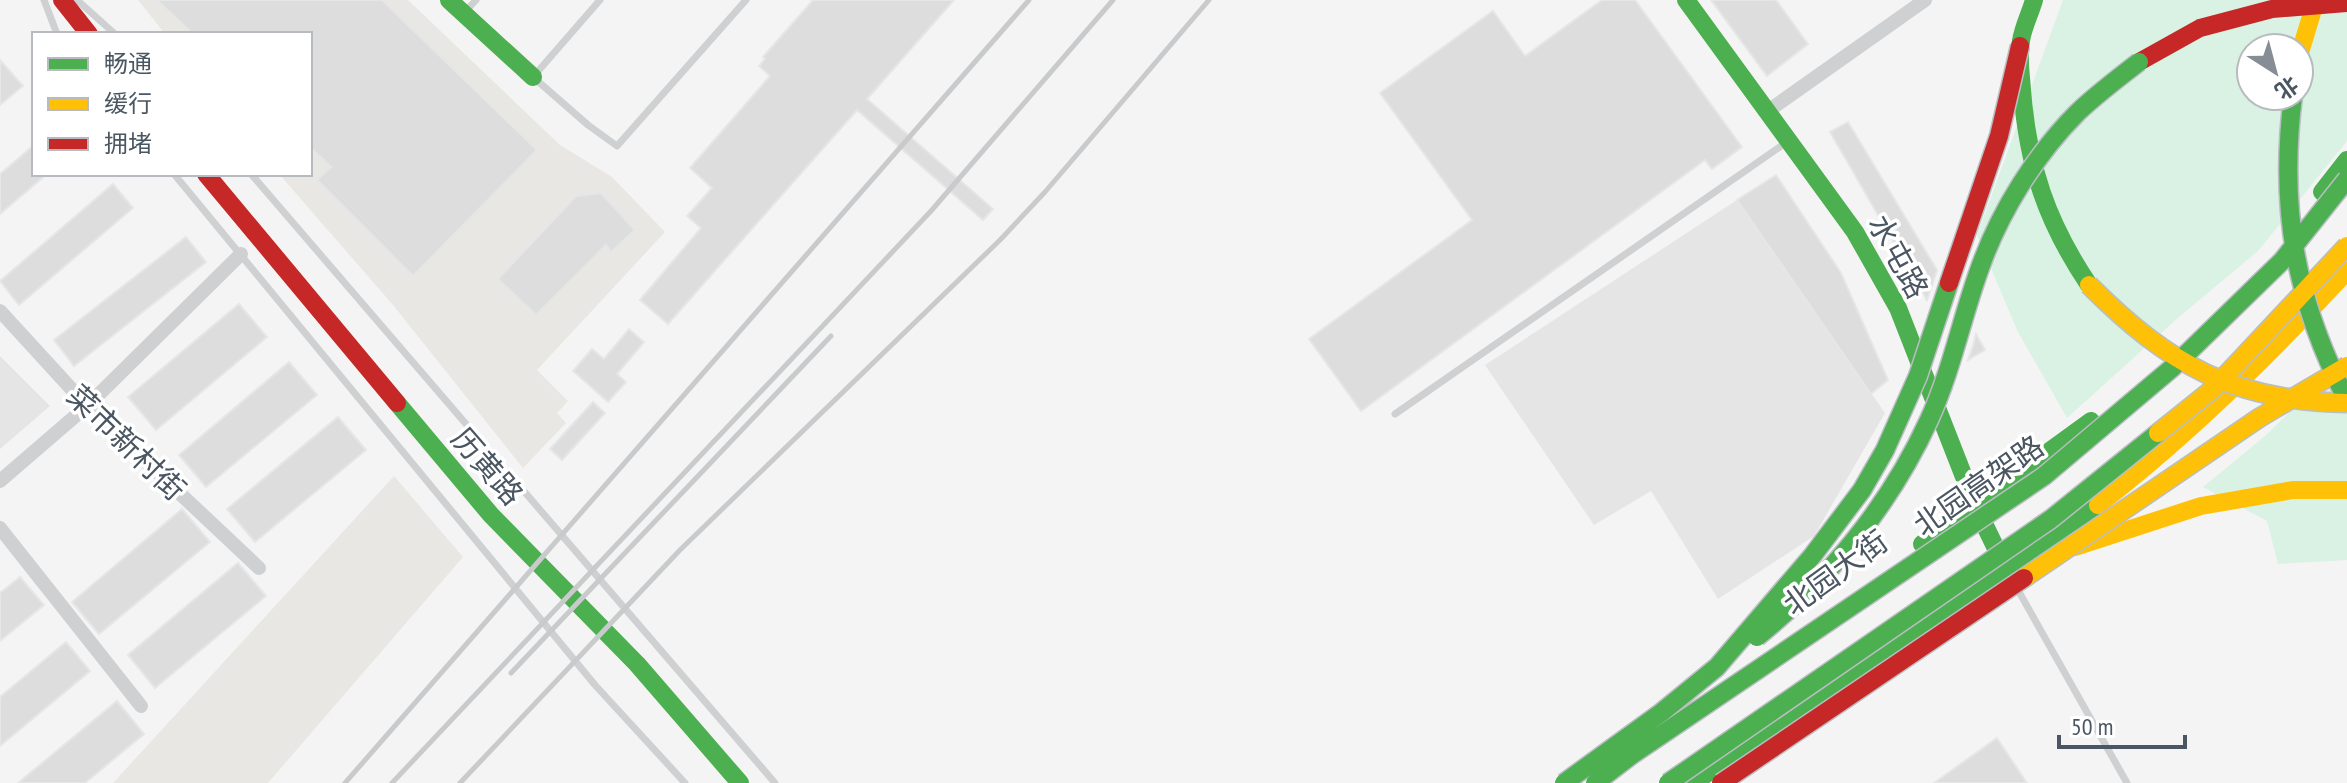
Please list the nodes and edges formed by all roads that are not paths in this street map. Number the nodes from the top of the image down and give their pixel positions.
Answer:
1 (44, 0) edge
2 (62, 0) edge
3 (77, 0) edge
4 (449, 0) edge
5 (600, 0) edge
6 (746, 0) edge
7 (1686, 0) edge
8 (1925, 0) edge
9 (2034, 0) edge
10 (2316, 0) edge
11 (2347, 3) edge
12 (470, 7) edge
13 (56, 32) edge
14 (87, 32) edge
15 (113, 32) edge
16 (2306, 32) edge
17 (2020, 46) junction
18 (533, 77) junction
19 (1768, 111) junction
20 (2290, 112) edge
21 (1789, 140) junction
22 (2347, 160) edge
23 (176, 176) edge
24 (208, 176) edge
25 (253, 176) edge
26 (2347, 179) edge
27 (2347, 246) edge
28 (241, 254) junction
29 (2347, 271) edge
30 (0, 311) edge
31 (2347, 366) edge
32 (2347, 402) edge
33 (87, 406) junction
34 (1395, 414) dead end
35 (0, 481) edge
36 (2347, 490) edge
37 (1975, 505) junction
38 (2051, 519) junction
39 (0, 528) edge
40 (2068, 549) junction
41 (259, 568) dead end
42 (2007, 571) junction
43 (1937, 635) junction
44 (1717, 667) junction
45 (141, 706) dead end
46 (1821, 715) junction
47 (685, 783) edge
48 (740, 783) edge
49 (775, 783) edge
50 (1564, 783) edge
51 (1585, 783) edge
52 (1595, 783) edge
53 (1668, 783) edge
54 (1677, 783) edge
55 (1693, 783) edge
56 (1721, 783) edge
57 (2127, 783) edge

1 - 13 lane
2 - 14 main road
3 - 15 lane
4 - 12 main road
5 - 18 lane
6 - 18 lane
7 - 19 main road, 水屯路
8 - 19 street
9 - 17 main road
10 - 16 main road
11 - 44 main road, bridge
12 - 18 main road
17 - 32 main road, bridge
17 - 44 main road, bridge
19 - 21 main road, 水屯路
20 - 32 main road, bridge
21 - 34 lane
21 - 37 main road, 水屯路
22 - 37 main road, 北园大街
23 - 28 lane, 历黄路
24 - 48 main road, 历黄路
25 - 49 lane, 历黄路
26 - 52 main road, 北园高架路, bridge
27 - 38 main road, bridge
28 - 33 street
28 - 47 lane, 历黄路
29 - 42 main road
30 - 33 street, 菜市新村街
31 - 40 main road, bridge
33 - 35 street
33 - 41 street, 菜市新村街
36 - 40 main road
37 - 42 main road, 水屯路
37 - 51 main road, 北园大街
38 - 43 main road, bridge
38 - 53 main road, bridge
39 - 45 street
40 - 43 main road, bridge
42 - 55 main road
42 - 57 lane
43 - 46 main road, bridge
44 - 50 main road, bridge
46 - 54 main road, bridge
46 - 56 main road, bridge

